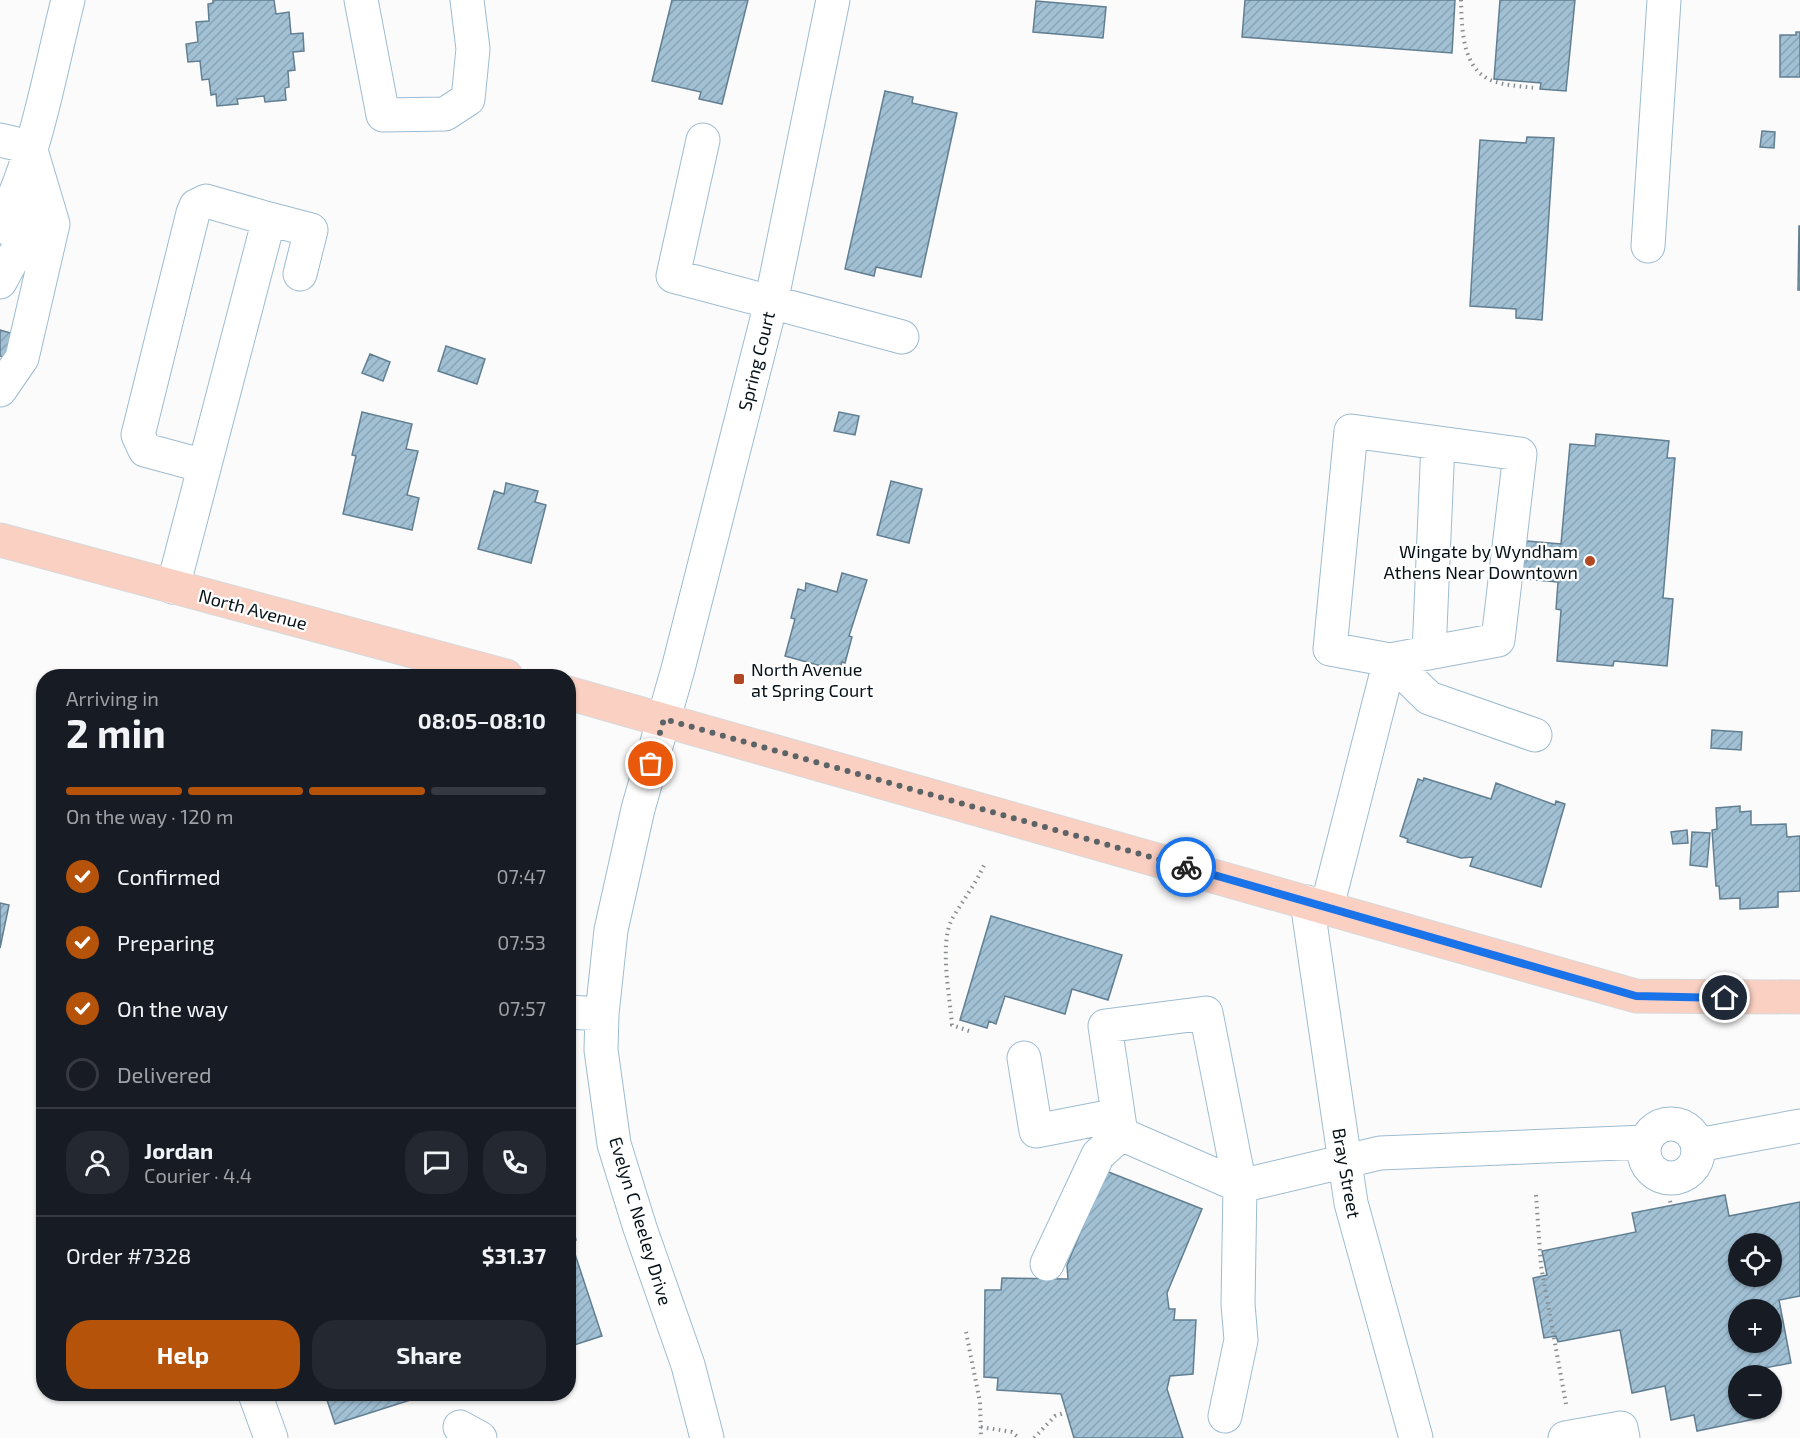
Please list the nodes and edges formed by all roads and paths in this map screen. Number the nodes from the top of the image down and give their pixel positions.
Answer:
1 (68, 0) edge
2 (361, 0) edge
3 (467, 0) edge
4 (833, 0) edge
5 (1461, 0) edge
6 (1664, 0) edge
7 (1534, 88) dead end
8 (703, 140) dead end
9 (15, 144) edge
10 (269, 219) junction
11 (0, 227) edge
12 (1648, 246) dead end
13 (300, 274) dead end
14 (0, 281) edge
15 (37, 300) junction
16 (771, 303) junction
17 (902, 337) dead end
18 (0, 390) edge
19 (1438, 443) junction
20 (204, 466) junction
21 (0, 540) edge
22 (173, 587) junction
23 (1429, 653) junction
24 (1390, 660) junction
25 (480, 669) edge
26 (576, 695) edge
27 (664, 719) junction
28 (1534, 735) dead end
29 (985, 863) dead end
30 (1317, 905) junction
31 (1800, 998) edge
32 (576, 1012) edge
33 (602, 1014) junction
34 (969, 1031) dead end
35 (1024, 1058) dead end
36 (1120, 1125) junction
37 (1800, 1126) edge
38 (1344, 1163) junction
39 (1240, 1186) junction
40 (1536, 1195) dead end
41 (1047, 1264) dead end
42 (966, 1332) dead end
43 (258, 1401) edge
44 (1067, 1412) dead end
45 (1225, 1416) dead end
46 (1566, 1423) edge
47 (981, 1427) junction
48 (271, 1438) edge
49 (706, 1438) edge
50 (981, 1438) edge
51 (1020, 1438) edge
52 (1034, 1438) edge
53 (1416, 1438) edge
54 (1623, 1438) edge

1 - 9 street
2 - 3 street
4 - 16 street, Spring Court
5 - 7 path
6 - 12 street
8 - 16 street
9 - 11 street
9 - 14 street
9 - 15 street
10 - 13 street
10 - 20 street
10 - 20 street
14 - 15 street
15 - 18 street
16 - 17 street
16 - 27 street, Spring Court
19 - 23 street
19 - 23 street
19 - 24 street
20 - 22 street
21 - 22 main road, North Avenue
22 - 25 main road, North Avenue
23 - 24 street
24 - 28 street
24 - 30 street
26 - 27 main road
27 - 30 main road
27 - 33 street, Evelyn C Neeley Drive
29 - 34 path
30 - 31 main road
30 - 38 street, Bray Street
32 - 33 street
33 - 49 street, Evelyn C Neeley Drive
35 - 36 street
36 - 39 street
36 - 39 street
36 - 41 street
37 - 38 street
38 - 39 street
38 - 53 street, Bray Street
39 - 45 street
40 - 46 path
42 - 47 path
43 - 48 street
44 - 52 path
46 - 54 street
47 - 50 path
47 - 51 path

